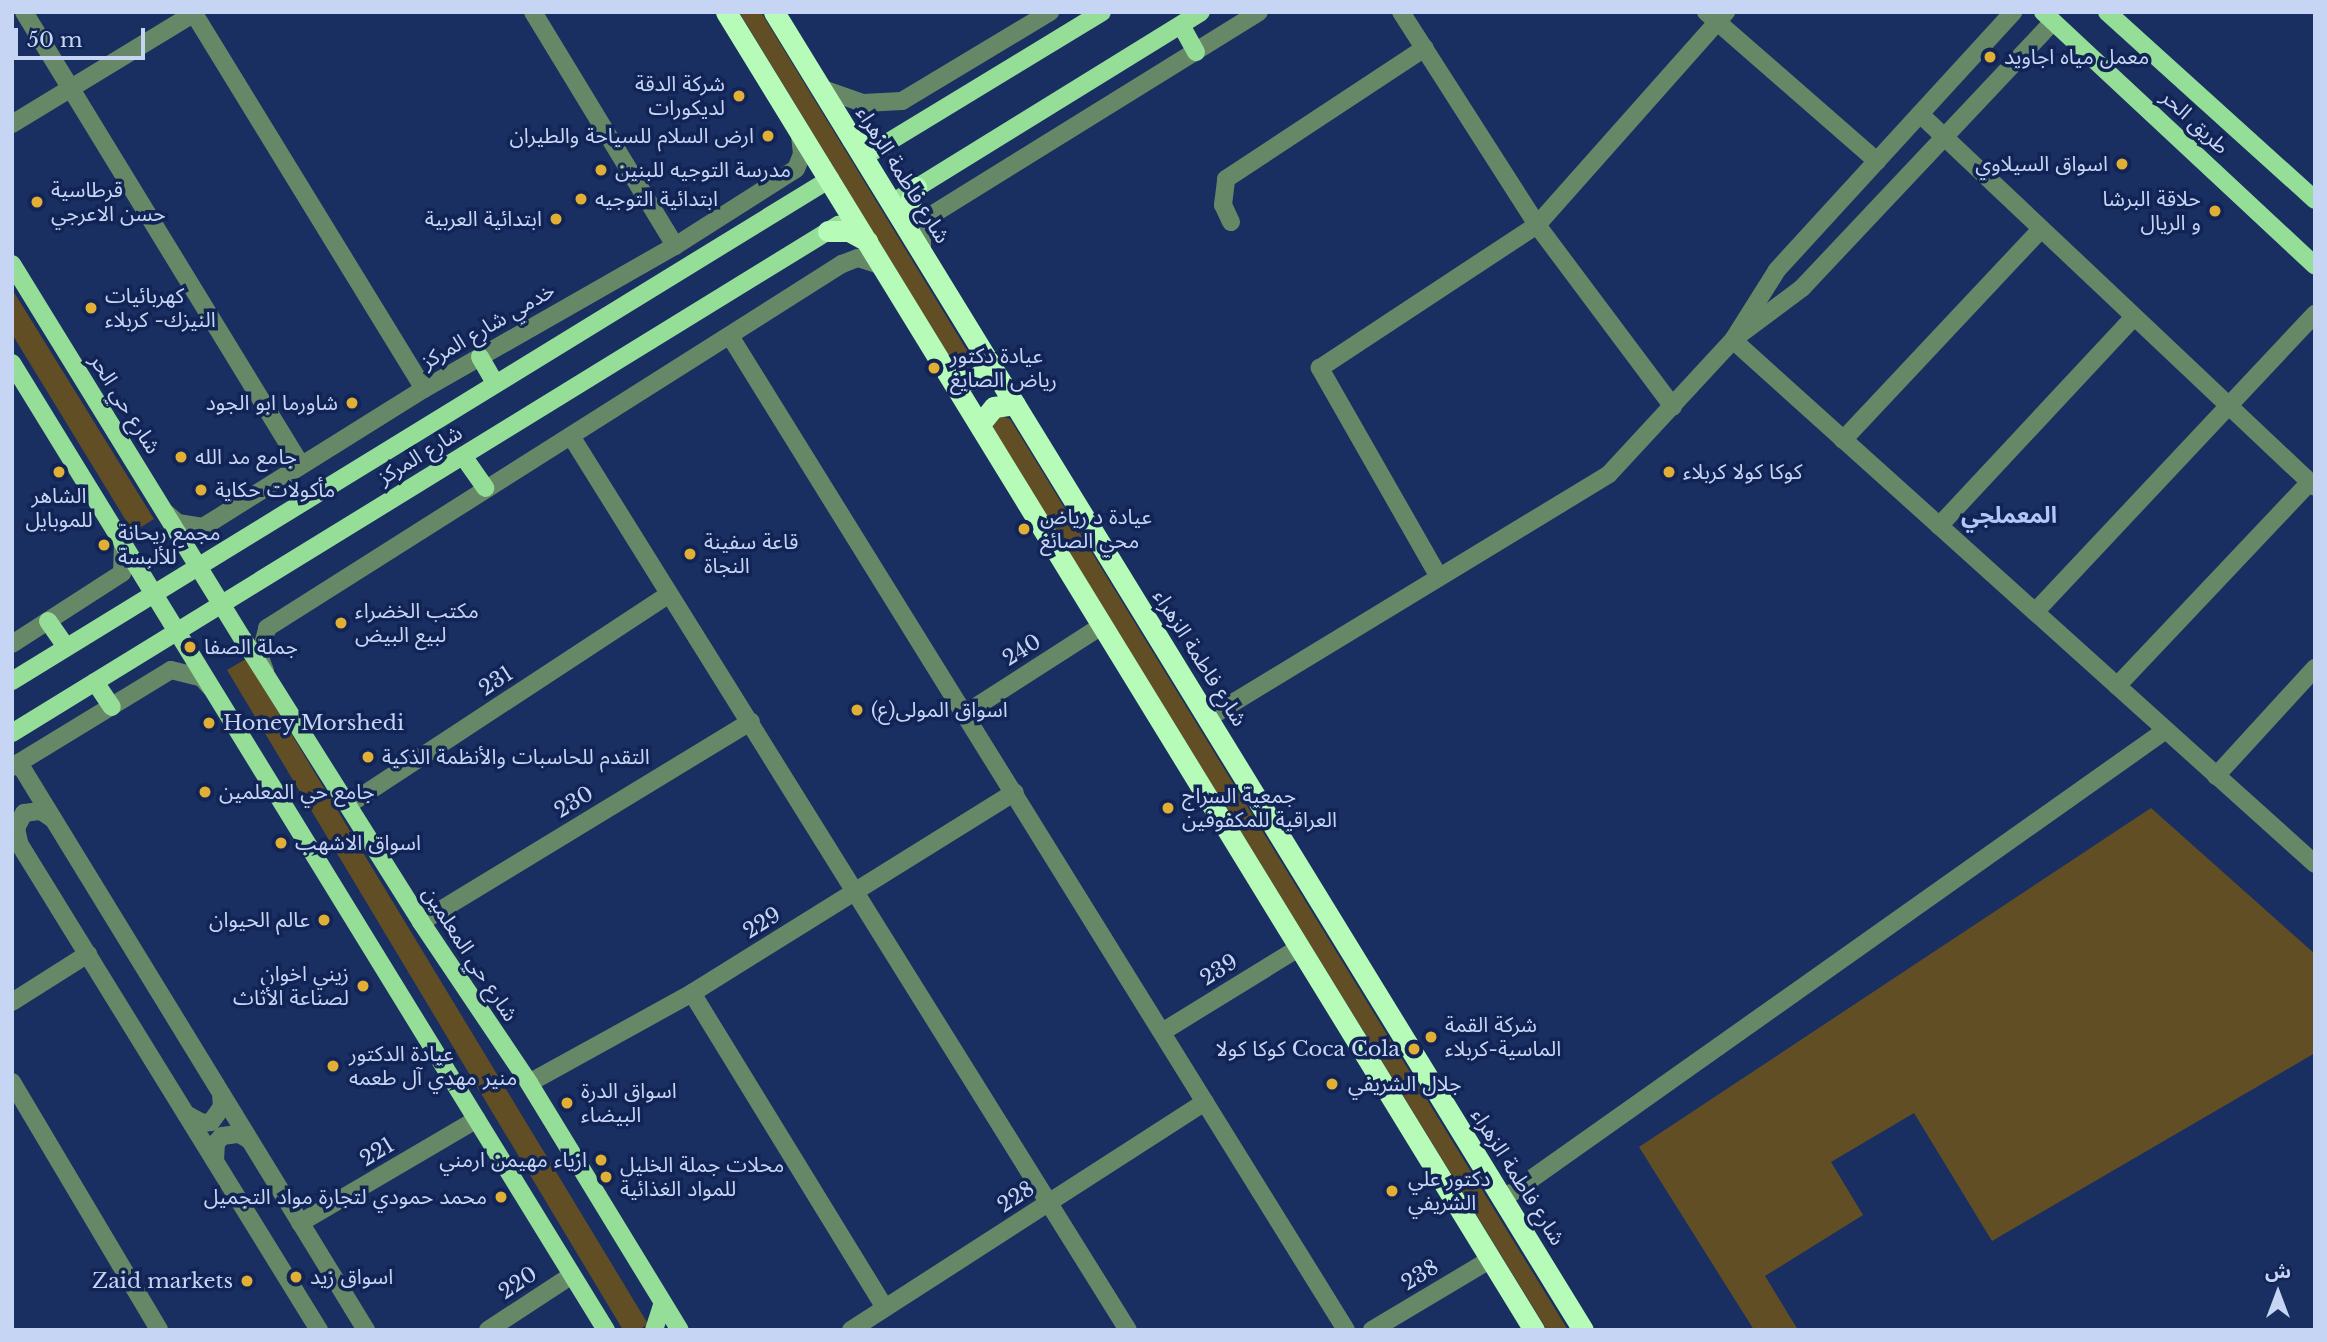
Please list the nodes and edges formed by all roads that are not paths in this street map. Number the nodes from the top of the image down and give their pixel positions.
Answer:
1 (24, 12) edge
2 (533, 12) edge
3 (726, 12) edge
4 (774, 12) edge
5 (1050, 12) edge
6 (1201, 12) edge
7 (1259, 12) edge
8 (1401, 12) edge
9 (2013, 12) edge
10 (2107, 12) edge
11 (194, 13) edge
12 (1096, 14) edge
13 (1717, 15) edge
14 (2048, 17) edge
15 (1181, 25) junction
16 (1425, 48) junction
17 (1196, 52) junction
18 (71, 88) junction
19 (820, 88) junction
20 (1920, 114) junction
21 (12, 124) edge
22 (795, 126) junction
23 (1943, 137) junction
24 (883, 145) joint
25 (858, 148) junction
26 (1877, 161) junction
27 (822, 183) junction
28 (916, 187) junction
29 (2315, 200) edge
30 (891, 203) junction
31 (852, 216) junction
32 (1231, 222) dead end
33 (1537, 225) junction
34 (907, 228) junction
35 (2041, 229) junction
36 (828, 231) junction
37 (867, 241) junction
38 (675, 246) junction
39 (922, 252) junction
40 (12, 264) edge
41 (2315, 265) edge
42 (883, 266) junction
43 (2315, 314) edge
44 (2134, 317) junction
45 (730, 336) junction
46 (1732, 340) junction
47 (480, 357) junction
48 (12, 363) edge
49 (990, 364) junction
50 (954, 382) junction
51 (495, 383) junction
52 (424, 388) junction
53 (1015, 404) junction
54 (2227, 405) junction
55 (1674, 407) junction
56 (980, 424) junction
57 (571, 436) junction
58 (1843, 440) junction
59 (463, 456) junction
60 (301, 465) junction
61 (2312, 485) edge
62 (485, 488) junction
63 (165, 512) junction
64 (1939, 526) junction
65 (122, 539) junction
66 (197, 565) junction
67 (1439, 578) junction
68 (154, 592) junction
69 (669, 594) junction
70 (221, 604) junction
71 (2035, 612) junction
72 (48, 621) junction
73 (1103, 625) junction
74 (178, 632) junction
75 (12, 644) edge
76 (66, 648) junction
77 (2315, 668) edge
78 (266, 675) junction
79 (12, 681) edge
80 (95, 682) junction
81 (2117, 686) junction
82 (218, 697) junction
83 (112, 707) junction
84 (966, 713) junction
85 (1208, 718) junction
86 (751, 721) junction
87 (2166, 730) junction
88 (12, 733) edge
89 (15, 765) edge
90 (2216, 776) junction
91 (1015, 792) junction
92 (348, 805) junction
93 (53, 819) junction
94 (16, 837) edge
95 (2313, 858) edge
96 (858, 890) junction
97 (421, 922) junction
98 (1300, 947) junction
99 (88, 954) junction
100 (692, 993) junction
101 (12, 1002) edge
102 (1162, 1032) junction
103 (12, 1082) edge
104 (528, 1083) junction
105 (221, 1094) junction
106 (1205, 1102) junction
107 (186, 1114) junction
108 (477, 1119) junction
109 (248, 1139) junction
110 (215, 1161) junction
111 (1503, 1199) junction
112 (1049, 1202) junction
113 (300, 1223) junction
114 (1490, 1259) junction
115 (572, 1275) junction
116 (663, 1303) junction
117 (885, 1308) junction
118 (159, 1330) edge
119 (319, 1330) edge
120 (366, 1330) edge
121 (488, 1330) edge
122 (606, 1330) edge
123 (654, 1330) edge
124 (680, 1330) edge
125 (852, 1330) edge
126 (1128, 1330) edge
127 (1346, 1330) edge
128 (1372, 1330) edge
129 (1534, 1330) edge
130 (1583, 1330) edge

1 - 18 street
2 - 38 street
3 - 22 highway
4 - 19 highway, شارع فاطمة الزهراء
5 - 19 street
6 - 15 main road
7 - 17 street
8 - 16 street
9 - 20 street
10 - 29 main road, طريق الحر
11 - 18 street
11 - 52 street
12 - 24 main road
13 - 26 street
13 - 33 street
14 - 23 street
14 - 41 main road, طريق الحر
15 - 17 main road
15 - 28 main road
16 - 32 street
16 - 33 street
17 - 39 street
18 - 21 street
18 - 60 street
19 - 25 highway, شارع فاطمة الزهراء
20 - 23 street
20 - 26 street
22 - 27 highway
22 - 38 street, خدمي شارع المركز
23 - 35 street
23 - 46 street
24 - 25 highway
25 - 30 highway, شارع فاطمة الزهراء
26 - 46 street
27 - 31 highway
27 - 51 main road, شارع المركز
28 - 30 main road
28 - 34 highway
30 - 34 highway, شارع فاطمة الزهراء
31 - 36 main road, شارع المركز
31 - 37 highway
33 - 55 street
33 - 67 street
34 - 39 highway, شارع فاطمة الزهراء
35 - 44 street
35 - 58 street
36 - 37 highway
36 - 59 main road, شارع المركز
37 - 42 highway
38 - 47 street, خدمي شارع المركز
39 - 49 highway, شارع فاطمة الزهراء
40 - 63 main road, شارع حي الحر
42 - 45 street
42 - 50 highway
43 - 54 street
44 - 54 street
44 - 64 street
45 - 57 street
45 - 84 street
46 - 55 street
46 - 58 street
47 - 51 main road
47 - 52 street, خدمي شارع المركز
48 - 65 main road
49 - 50 highway
49 - 53 highway, شارع فاطمة الزهراء
50 - 56 highway
51 - 66 main road, شارع المركز
52 - 60 street, خدمي شارع المركز
53 - 56 highway
53 - 85 highway, شارع فاطمة الزهراء
54 - 61 street
54 - 71 street
55 - 67 street
56 - 73 highway
57 - 62 street
57 - 69 street
58 - 64 street
59 - 62 main road
59 - 70 main road, شارع المركز
60 - 63 street, خدمي شارع المركز
61 - 81 street
62 - 78 street
63 - 66 main road, شارع حي الحر
64 - 71 street
65 - 68 main road
65 - 72 street
66 - 68 main road, شارع المركز
66 - 70 main road, شارع حي الحر
67 - 85 street
68 - 74 main road
68 - 76 main road, شارع المركز
69 - 86 street
69 - 92 street, 231
70 - 74 main road, شارع المركز
70 - 78 main road, شارع حي المعلمين
71 - 81 street
72 - 75 street
72 - 76 main road
73 - 84 street, 240
73 - 98 highway
74 - 80 main road, شارع المركز
74 - 82 main road
76 - 79 main road, شارع المركز
77 - 90 street
78 - 92 main road, شارع حي المعلمين
80 - 83 main road
80 - 88 main road, شارع المركز
81 - 87 street
82 - 83 street
82 - 108 main road
83 - 89 street
84 - 91 street
85 - 111 highway, شارع فاطمة الزهراء
86 - 96 street
86 - 97 street, 230
87 - 90 street
87 - 111 street
89 - 93 street
90 - 95 street
91 - 96 street, 229
91 - 102 street
92 - 97 main road, شارع حي المعلمين
93 - 94 street
93 - 105 street
94 - 99 street
96 - 100 street, 229
96 - 112 street
97 - 104 main road, شارع حي المعلمين
98 - 102 street, 239
98 - 114 highway
99 - 101 street
99 - 107 street
100 - 104 street, 229
100 - 117 street
102 - 106 street
103 - 118 street
104 - 116 main road, شارع حي المعلمين
105 - 107 street
105 - 109 street
106 - 112 street, 228
106 - 127 street
107 - 110 street
108 - 113 street, 221
108 - 115 main road
109 - 110 street
109 - 113 street
110 - 119 street
111 - 130 highway, شارع فاطمة الزهراء
112 - 117 street, 228
112 - 126 street
113 - 120 street
114 - 128 street, 238
114 - 129 highway
115 - 121 street, 220
115 - 122 main road
116 - 123 main road
116 - 124 main road, شارع حي المعلمين
117 - 125 street, 228

